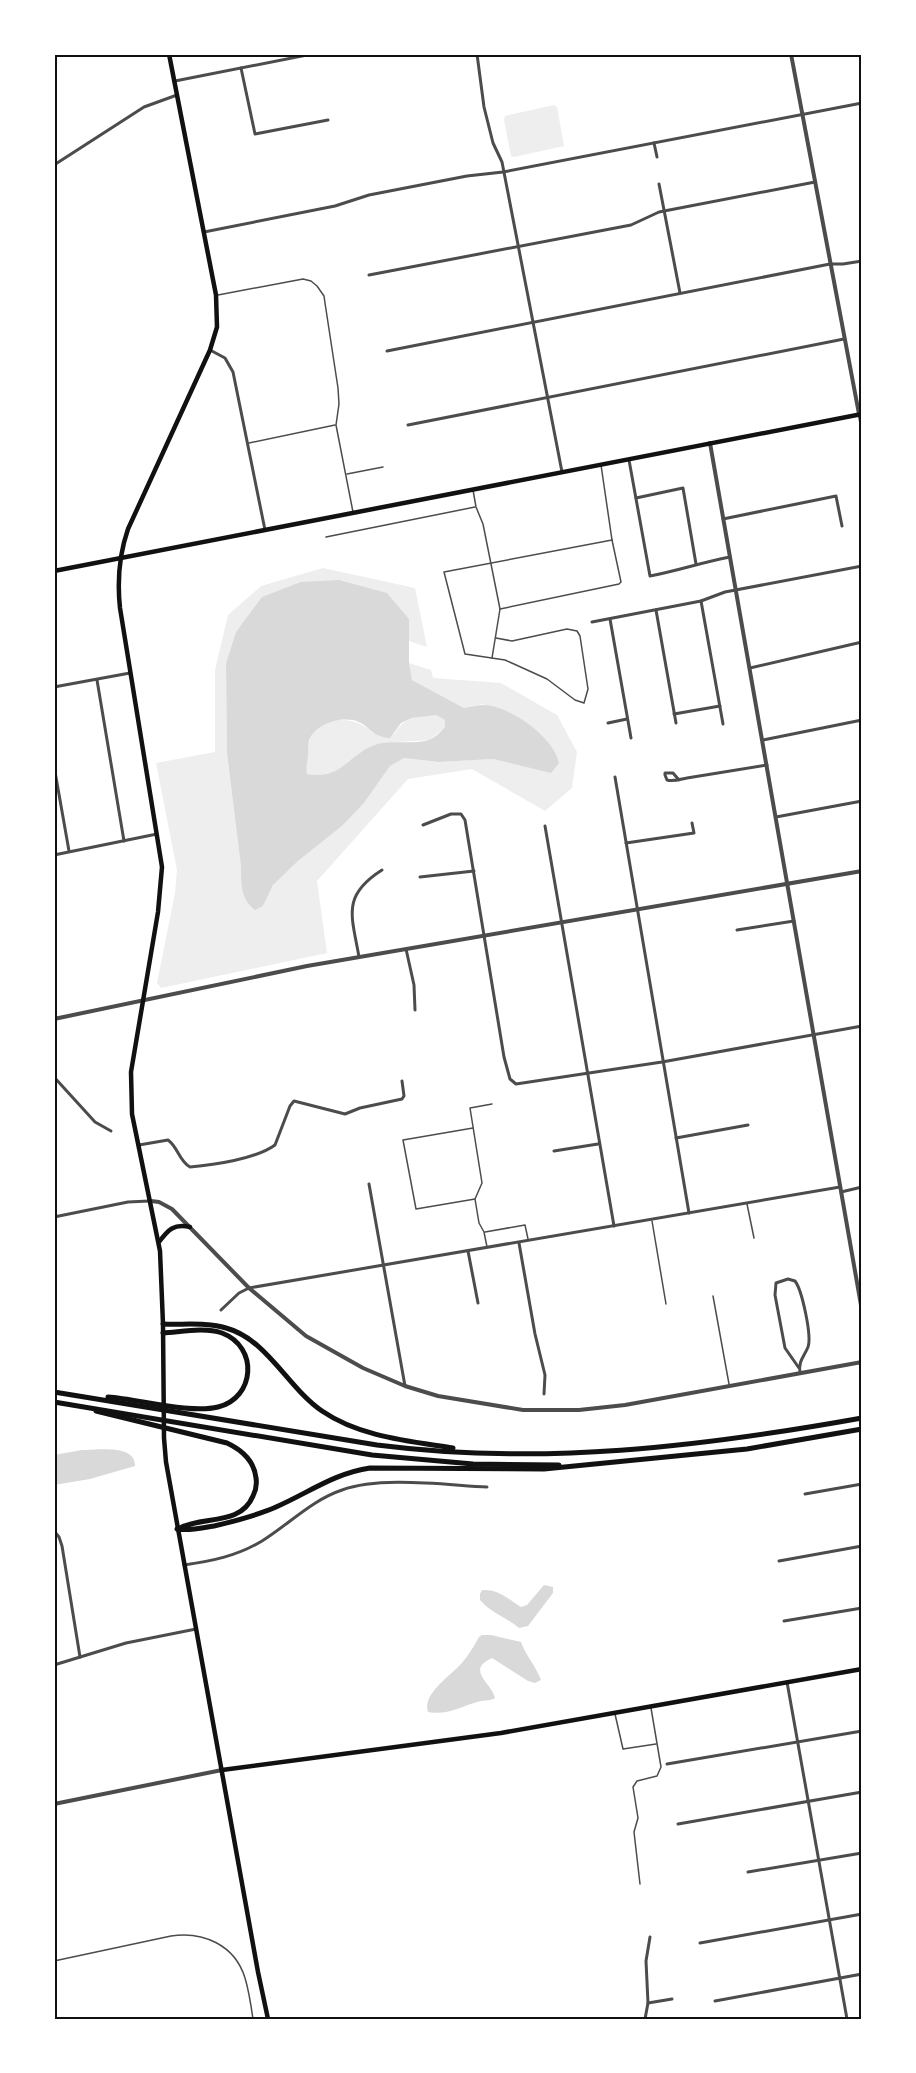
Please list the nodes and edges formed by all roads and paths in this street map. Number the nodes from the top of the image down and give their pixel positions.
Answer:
1 (169, 54) edge
2 (312, 54) edge
3 (477, 54) edge
4 (792, 54) edge
5 (241, 68) junction
6 (175, 81) junction
7 (177, 95) junction
8 (862, 103) edge
9 (802, 114) junction
10 (328, 120) dead end
11 (654, 143) junction
12 (657, 157) dead end
13 (54, 165) edge
14 (504, 172) junction
15 (815, 182) junction
16 (659, 184) dead end
17 (664, 211) junction
18 (204, 232) junction
19 (518, 246) junction
20 (862, 261) edge
21 (830, 264) junction
22 (369, 275) dead end
23 (680, 293) junction
24 (216, 295) junction
25 (533, 321) junction
26 (844, 339) junction
27 (210, 350) junction
28 (387, 351) dead end
29 (548, 396) junction
30 (861, 414) edge
31 (336, 425) junction
32 (408, 425) dead end
33 (862, 430) edge
34 (248, 443) junction
35 (710, 443) junction
36 (629, 459) junction
37 (601, 464) junction
38 (383, 467) dead end
39 (562, 472) junction
40 (346, 474) junction
41 (473, 489) junction
42 (636, 498) junction
43 (476, 507) junction
44 (353, 513) junction
45 (723, 519) junction
46 (842, 526) dead end
47 (265, 530) junction
48 (326, 537) dead end
49 (612, 540) junction
50 (730, 557) junction
51 (120, 558) junction
52 (490, 563) junction
53 (696, 564) junction
54 (862, 566) edge
55 (54, 571) edge
56 (736, 591) junction
57 (701, 601) junction
58 (500, 609) junction
59 (656, 610) junction
60 (610, 619) junction
61 (592, 622) dead end
62 (496, 638) junction
63 (862, 642) edge
64 (491, 659) junction
65 (750, 668) junction
66 (130, 673) junction
67 (97, 680) junction
68 (54, 687) edge
69 (720, 706) junction
70 (674, 714) junction
71 (628, 719) junction
72 (862, 720) edge
73 (608, 723) dead end
74 (676, 723) dead end
75 (723, 724) dead end
76 (631, 738) dead end
77 (763, 740) junction
78 (767, 765) junction
79 (54, 766) edge
80 (615, 777) dead end
81 (679, 780) dead end
82 (862, 801) edge
83 (776, 817) junction
84 (692, 823) dead end
85 (423, 825) dead end
86 (545, 826) dead end
87 (157, 834) junction
88 (123, 841) junction
89 (626, 843) junction
90 (69, 852) junction
91 (54, 855) edge
92 (382, 870) dead end
93 (474, 871) junction
94 (862, 871) edge
95 (420, 877) dead end
96 (787, 884) junction
97 (636, 910) junction
98 (794, 921) junction
99 (561, 923) junction
100 (737, 930) dead end
101 (485, 936) junction
102 (406, 949) junction
103 (359, 957) junction
104 (142, 1001) junction
105 (415, 1010) dead end
106 (54, 1019) edge
107 (862, 1026) edge
108 (813, 1035) junction
109 (662, 1062) junction
110 (586, 1074) junction
111 (54, 1077) edge
112 (402, 1082) dead end
113 (492, 1104) dead end
114 (748, 1125) dead end
115 (473, 1128) junction
116 (111, 1131) dead end
117 (675, 1138) junction
118 (598, 1144) junction
119 (138, 1145) junction
120 (554, 1151) dead end
121 (369, 1184) dead end
122 (862, 1187) edge
123 (840, 1189) junction
124 (474, 1199) junction
125 (151, 1201) junction
126 (747, 1204) junction
127 (689, 1214) junction
128 (54, 1217) edge
129 (651, 1220) junction
130 (614, 1226) junction
131 (190, 1227) junction
132 (484, 1232) junction
133 (754, 1238) dead end
134 (528, 1241) junction
135 (159, 1242) junction
136 (519, 1243) junction
137 (487, 1248) junction
138 (468, 1251) junction
139 (384, 1266) junction
140 (249, 1288) junction
141 (713, 1296) dead end
142 (478, 1303) dead end
143 (666, 1304) dead end
144 (220, 1310) dead end
145 (862, 1311) edge
146 (163, 1324) junction
147 (163, 1333) junction
148 (862, 1362) edge
149 (800, 1371) junction
150 (405, 1386) junction
151 (730, 1386) junction
152 (54, 1392) edge
153 (544, 1394) dead end
154 (89, 1397) junction
155 (54, 1402) edge
156 (90, 1408) junction
157 (862, 1418) edge
158 (862, 1429) edge
159 (475, 1452) junction
160 (593, 1465) junction
161 (862, 1484) edge
162 (487, 1487) dead end
163 (805, 1494) dead end
164 (177, 1530) junction
165 (54, 1531) edge
166 (862, 1546) edge
167 (780, 1561) dead end
168 (184, 1566) junction
169 (862, 1608) edge
170 (784, 1621) dead end
171 (196, 1629) junction
172 (80, 1657) junction
173 (54, 1665) edge
174 (862, 1669) edge
175 (787, 1682) junction
176 (650, 1707) junction
177 (615, 1713) junction
178 (862, 1731) edge
179 (797, 1742) junction
180 (657, 1744) junction
181 (667, 1764) dead end
182 (222, 1770) junction
183 (862, 1792) edge
184 (808, 1801) junction
185 (54, 1804) edge
186 (678, 1824) dead end
187 (862, 1853) edge
188 (819, 1861) junction
189 (748, 1872) dead end
190 (640, 1884) dead end
191 (862, 1914) edge
192 (829, 1920) junction
193 (650, 1937) dead end
194 (700, 1943) dead end
195 (54, 1961) edge
196 (862, 1974) edge
197 (840, 1978) junction
198 (672, 1999) dead end
199 (716, 2001) dead end
200 (648, 2003) junction
201 (253, 2019) edge
202 (268, 2019) edge
203 (645, 2019) edge
204 (847, 2019) edge

1 - 6 main road
2 - 5 street
3 - 14 street
4 - 9 street
5 - 6 street
5 - 10 street
6 - 7 main road
7 - 13 street
7 - 18 main road
8 - 9 street
9 - 11 street
9 - 15 street
11 - 12 street
11 - 14 street
14 - 18 street
14 - 19 street
15 - 17 street
15 - 21 street
16 - 17 street
17 - 19 street
17 - 23 street
18 - 24 main road
19 - 22 street
19 - 25 street
20 - 21 street
21 - 23 street
21 - 26 street
23 - 25 street
24 - 27 main road
24 - 31 lane
25 - 28 street
25 - 29 street
26 - 29 street
26 - 30 street
27 - 34 street
27 - 51 main road
29 - 32 street
29 - 39 street
30 - 33 street
30 - 35 main road
31 - 34 lane
31 - 40 lane
34 - 47 street
35 - 36 main road
35 - 45 street
36 - 37 main road
36 - 42 street
37 - 39 main road
37 - 49 lane
38 - 40 lane
39 - 41 main road
40 - 44 lane
41 - 43 lane
41 - 44 main road
42 - 53 street
42 - 53 street
43 - 48 lane
43 - 52 lane
44 - 47 main road
45 - 46 street
45 - 50 street
47 - 51 main road
49 - 52 lane
49 - 58 lane
50 - 53 street
50 - 56 street
51 - 55 main road
51 - 66 main road
52 - 58 lane
52 - 64 lane
54 - 56 street
56 - 57 street
56 - 65 street
57 - 59 street
57 - 69 street
58 - 62 lane
59 - 60 street
59 - 70 street
60 - 61 street
60 - 71 street
62 - 64 lane
62 - 64 lane
63 - 65 street
65 - 77 street
66 - 67 street
66 - 87 main road
67 - 68 street
67 - 88 street
69 - 70 street
69 - 75 street
70 - 74 street
71 - 73 street
71 - 76 street
72 - 77 street
77 - 78 street
78 - 81 street
78 - 83 street
79 - 90 street
80 - 89 street
82 - 83 street
83 - 96 street
84 - 89 street
85 - 93 street
86 - 99 street
87 - 88 street
87 - 104 main road
88 - 90 street
89 - 97 street
90 - 91 street
92 - 103 street
93 - 95 street
93 - 101 street
94 - 96 street
96 - 97 street
96 - 98 street
97 - 99 street
97 - 109 street
98 - 100 street
98 - 108 street
99 - 101 street
99 - 110 street
101 - 102 street
101 - 110 street
102 - 103 street
102 - 105 street
103 - 104 street
104 - 106 street
104 - 119 main road
107 - 108 street
108 - 109 street
108 - 123 street
109 - 110 street
109 - 117 street
110 - 118 street
111 - 116 street
112 - 119 street
113 - 115 lane
114 - 117 street
115 - 124 lane
115 - 124 lane
117 - 127 street
118 - 120 street
118 - 130 street
119 - 125 main road
121 - 139 street
122 - 123 street
123 - 126 street
123 - 145 street
124 - 132 lane
125 - 128 street
125 - 131 street
125 - 135 main road
126 - 127 street
126 - 133 lane
127 - 129 street
129 - 130 street
129 - 143 lane
130 - 134 street
131 - 135 main road
131 - 140 street
132 - 134 lane
132 - 137 lane
134 - 136 street
135 - 146 main road
136 - 137 street
136 - 153 street
137 - 138 street
138 - 139 street
138 - 142 street
139 - 140 street
139 - 150 street
140 - 144 street
140 - 150 street
141 - 151 lane
146 - 147 main road
146 - 159 highway
147 - 154 highway
147 - 164 main road
148 - 149 street
149 - 149 street
149 - 151 street
150 - 151 street
152 - 154 highway
154 - 159 highway
155 - 156 highway
156 - 160 highway
156 - 164 highway
157 - 159 highway
158 - 160 highway
160 - 164 highway
161 - 163 street
162 - 168 street
164 - 168 main road
165 - 172 street
166 - 167 street
168 - 171 main road
169 - 170 street
171 - 172 street
171 - 182 main road
172 - 173 street
174 - 175 main road
175 - 176 main road
175 - 179 street
176 - 177 main road
176 - 180 lane
177 - 180 lane
177 - 182 main road
178 - 179 street
179 - 181 street
179 - 184 street
180 - 190 lane
182 - 185 street
182 - 202 main road
183 - 184 street
184 - 186 street
184 - 188 street
187 - 188 street
188 - 189 street
188 - 192 street
191 - 192 street
192 - 194 street
192 - 197 street
193 - 200 street
195 - 201 lane
196 - 197 street
197 - 199 street
197 - 204 street
198 - 200 street
200 - 203 street

